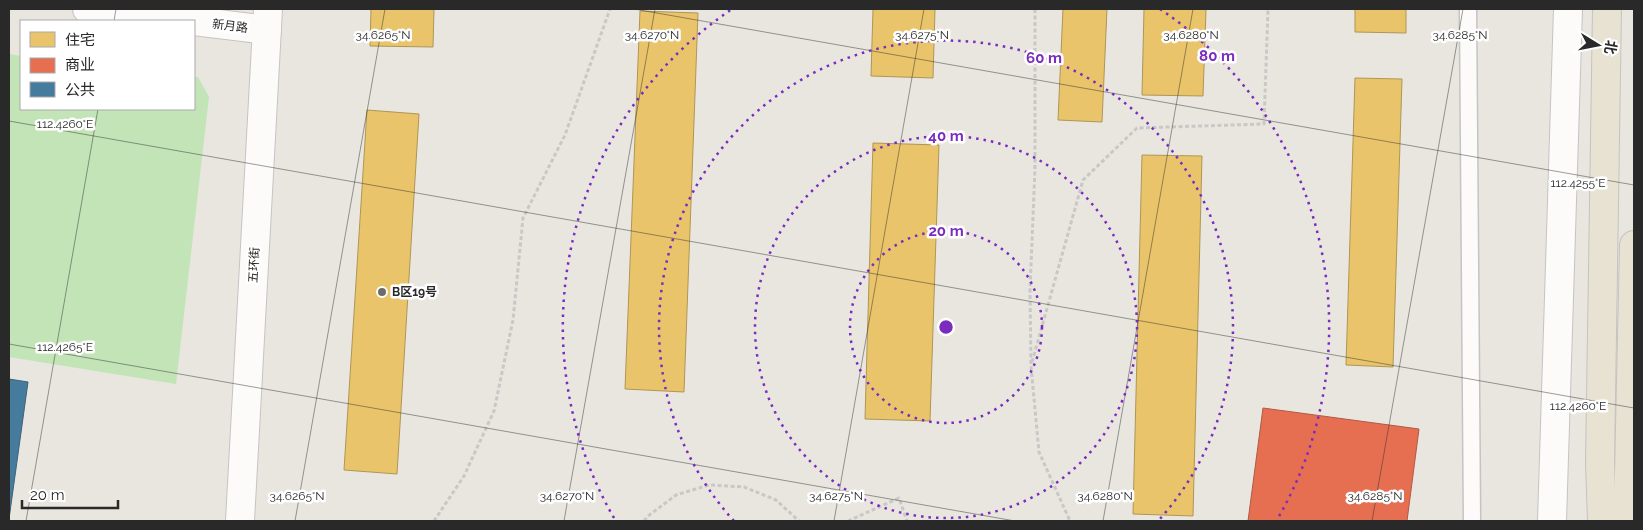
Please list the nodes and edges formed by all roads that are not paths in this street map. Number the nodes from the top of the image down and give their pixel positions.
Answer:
1 (87, 9) edge
2 (1468, 9) edge
3 (1568, 9) edge
4 (1606, 9) edge
5 (267, 19) edge
6 (184, 20) edge
7 (195, 21) edge
8 (1634, 245) edge
9 (240, 521) edge
10 (1472, 521) edge
11 (1552, 521) edge
12 (1602, 521) edge
13 (1628, 521) edge

1 - 6 street, 新月路
2 - 10 lane
3 - 11 street
4 - 12 highway
5 - 7 street, 新月路
5 - 9 street, 五环街
8 - 13 highway

